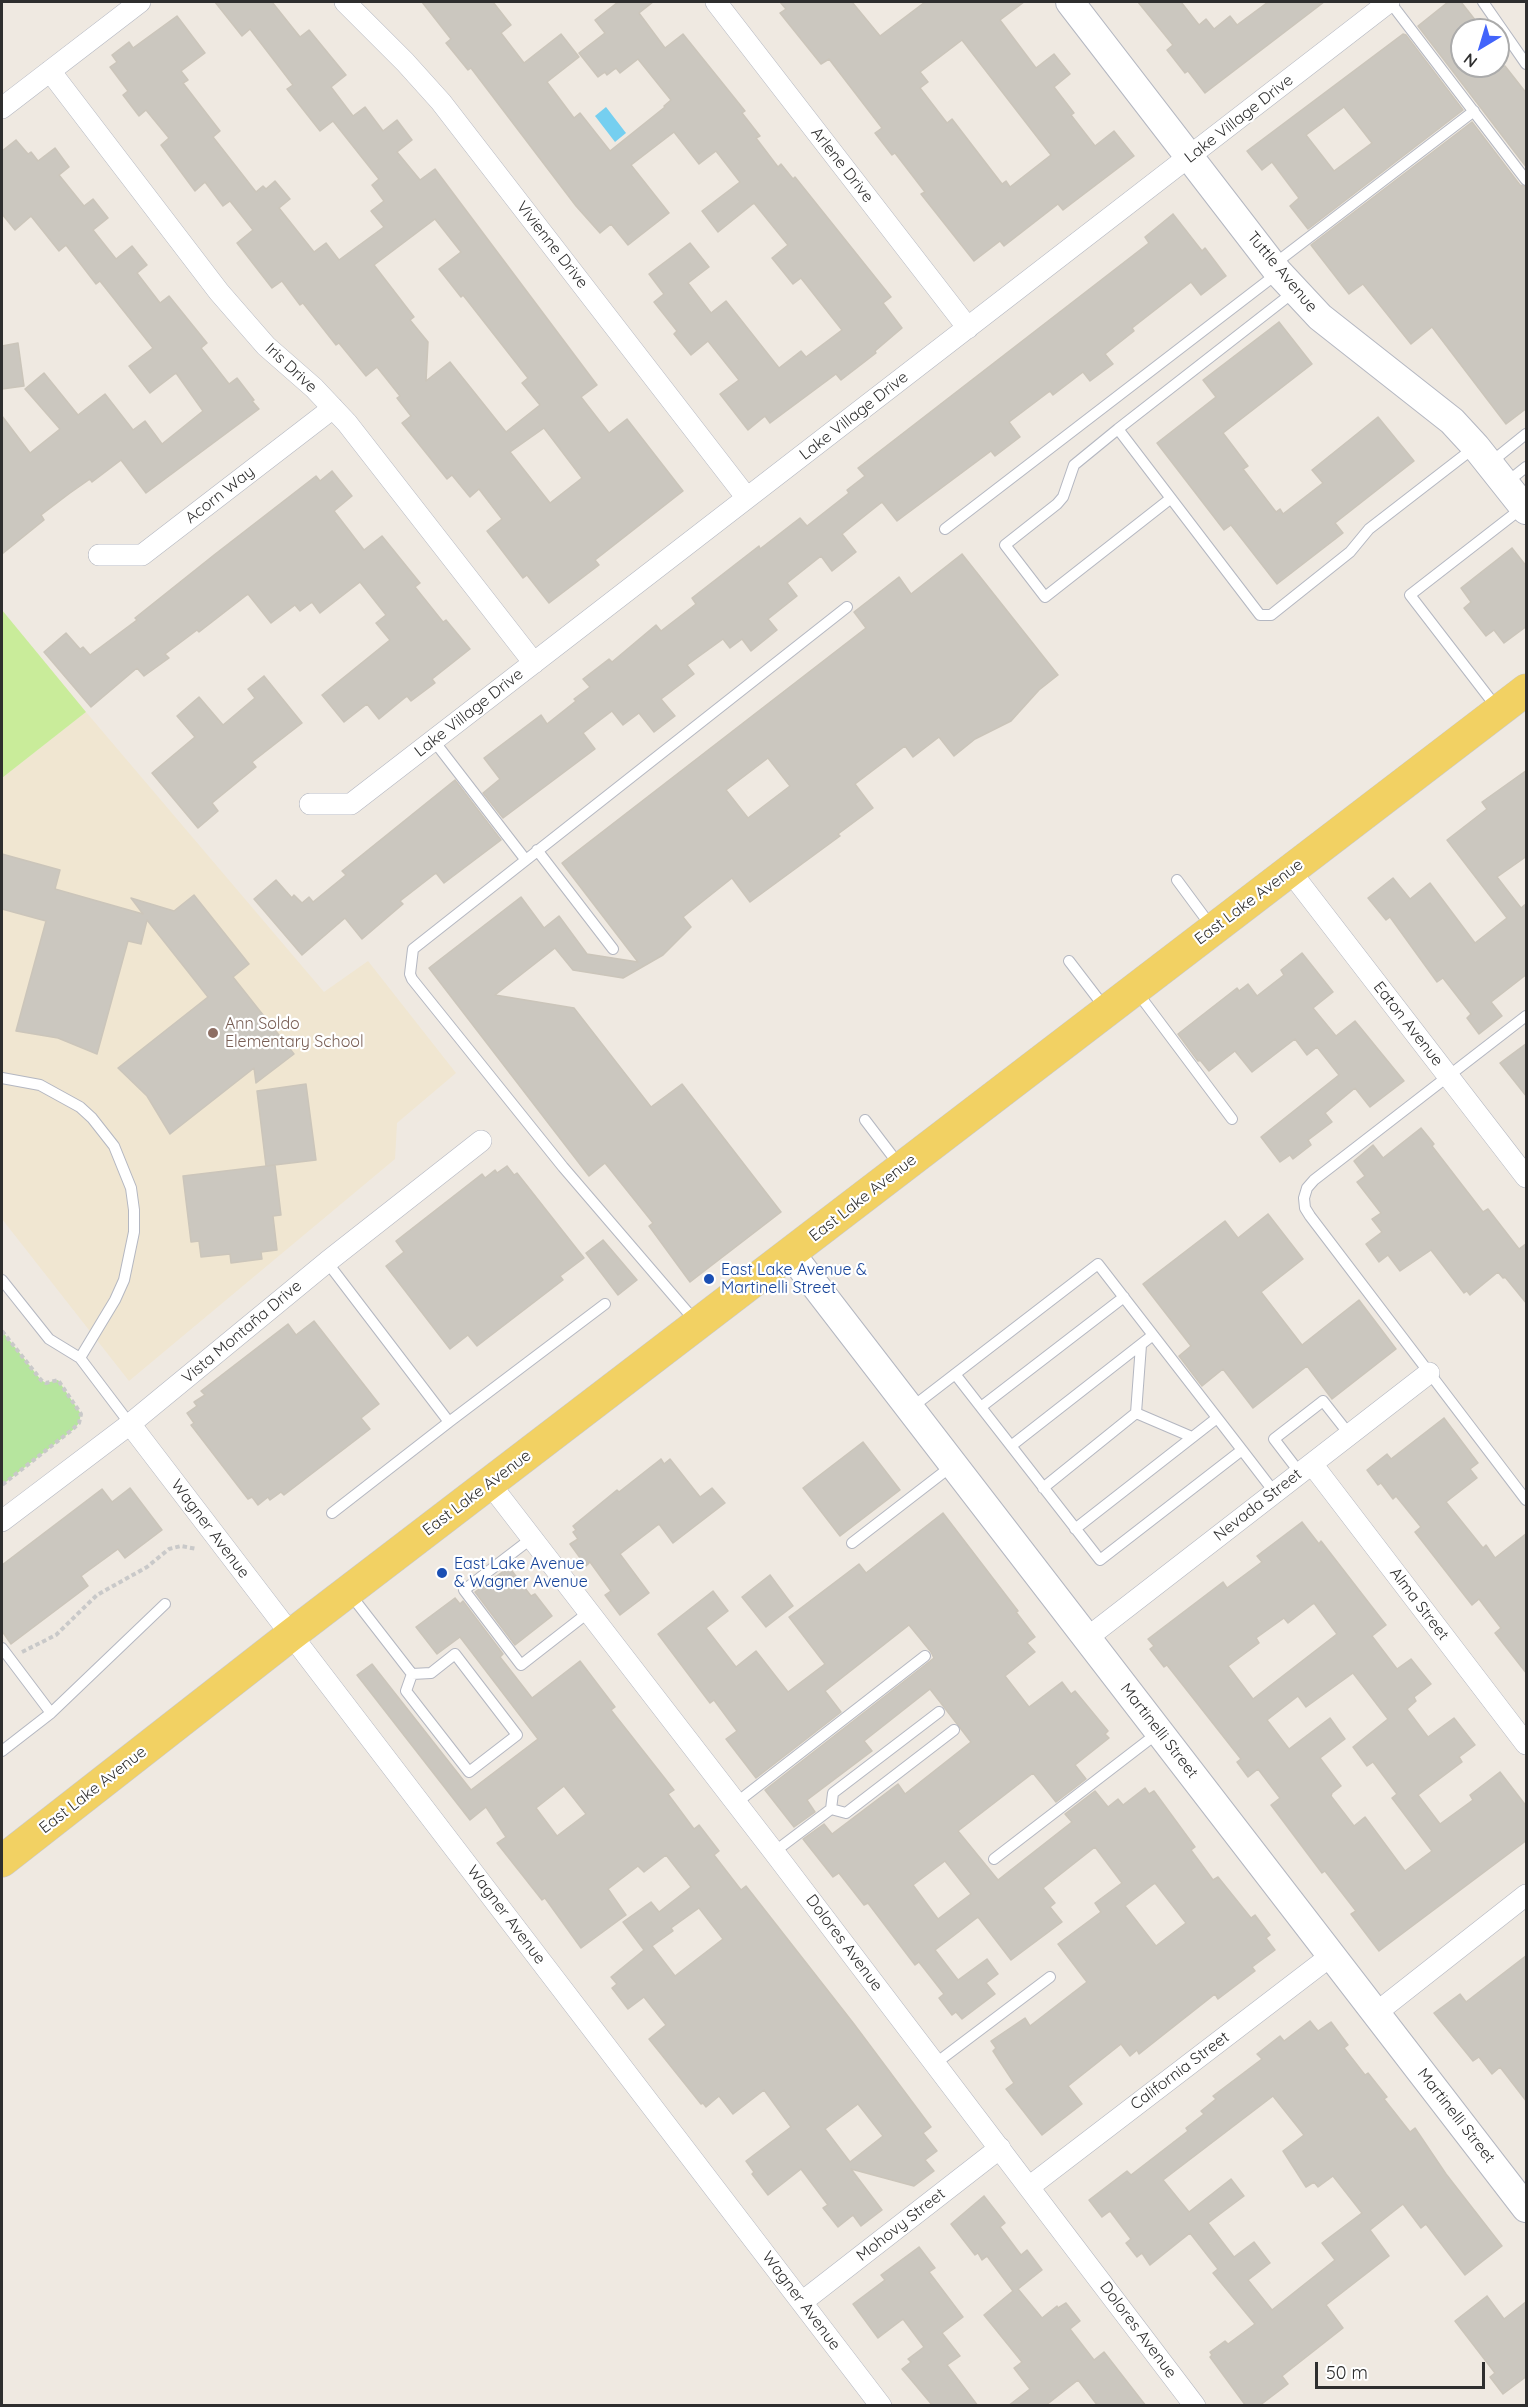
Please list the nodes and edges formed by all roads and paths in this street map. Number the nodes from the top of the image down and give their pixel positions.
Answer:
1 (140, 2) edge
2 (345, 2) edge
3 (716, 2) edge
4 (1070, 2) edge
5 (1389, 2) edge
6 (1483, 2) edge
7 (1527, 64) edge
8 (50, 71) junction
9 (2, 108) edge
10 (1474, 111) junction
11 (1190, 157) junction
12 (1527, 180) edge
13 (1282, 276) junction
14 (968, 328) junction
15 (333, 408) junction
16 (1118, 429) junction
17 (1527, 434) edge
18 (1499, 465) edge
19 (747, 498) junction
20 (1170, 499) junction
21 (1525, 508) edge
22 (945, 529) dead end
23 (99, 555) dead end
24 (847, 607) dead end
25 (534, 663) junction
26 (1527, 690) edge
27 (1500, 710) junction
28 (434, 741) junction
29 (310, 804) dead end
30 (537, 850) junction
31 (525, 859) junction
32 (1290, 871) junction
33 (1177, 880) dead end
34 (1213, 929) junction
35 (613, 949) dead end
36 (1069, 961) dead end
37 (1135, 989) junction
38 (1107, 1011) junction
39 (1527, 1016) edge
40 (1449, 1077) junction
41 (2, 1078) edge
42 (1232, 1119) dead end
43 (865, 1120) dead end
44 (481, 1141) dead end
45 (902, 1168) junction
46 (1527, 1177) edge
47 (791, 1254) junction
48 (327, 1262) junction
49 (2, 1280) edge
50 (1124, 1297) junction
51 (605, 1304) dead end
52 (698, 1324) junction
53 (2, 1331) edge
54 (1154, 1335) junction
55 (1141, 1345) junction
56 (80, 1358) junction
57 (1429, 1373) junction
58 (955, 1374) junction
59 (981, 1407) junction
60 (910, 1408) junction
61 (1136, 1413) junction
62 (1217, 1418) junction
63 (449, 1422) junction
64 (130, 1424) junction
65 (1349, 1434) junction
66 (1192, 1437) junction
67 (1011, 1446) junction
68 (1242, 1450) junction
69 (953, 1465) junction
70 (1306, 1468) junction
71 (490, 1484) junction
72 (2, 1485) edge
73 (1043, 1488) junction
74 (1275, 1493) junction
75 (1527, 1500) edge
76 (332, 1513) dead end
77 (2, 1521) edge
78 (1075, 1529) junction
79 (532, 1538) junction
80 (852, 1543) dead end
81 (197, 1549) dead end
82 (348, 1591) junction
83 (165, 1604) dead end
84 (589, 1612) junction
85 (291, 1635) junction
86 (1087, 1638) junction
87 (2, 1648) edge
88 (925, 1656) dead end
89 (11, 1661) junction
90 (412, 1674) junction
91 (939, 1712) dead end
92 (51, 1713) junction
93 (954, 1730) dead end
94 (1160, 1732) junction
95 (1527, 1744) edge
96 (2, 1751) edge
97 (736, 1803) junction
98 (831, 1809) junction
99 (774, 1852) junction
100 (994, 1859) dead end
101 (2, 1861) edge
102 (1527, 1895) edge
103 (1332, 1955) junction
104 (1050, 1977) dead end
105 (1376, 2013) junction
106 (936, 2063) junction
107 (1000, 2148) junction
108 (1029, 2187) junction
109 (1527, 2208) edge
110 (802, 2302) junction
111 (881, 2406) edge
112 (1195, 2406) edge

1 - 8 street
2 - 19 street, Vivienne Drive
3 - 14 street, Arlene Drive
4 - 11 street, Tuttle Avenue
5 - 10 lane
5 - 11 street, Lake Village Drive
6 - 7 lane
8 - 9 street
8 - 15 street, Iris Drive
10 - 12 lane
10 - 13 lane
11 - 13 street, Tuttle Avenue
11 - 14 street, Lake Village Drive
13 - 16 lane
13 - 18 street, Tuttle Avenue
13 - 22 lane
14 - 19 street, Lake Village Drive
15 - 23 street, Acorn Way
15 - 25 street, Iris Drive
16 - 20 lane
16 - 20 lane
17 - 18 lane
18 - 20 lane
18 - 21 street, Tuttle Avenue
19 - 25 street, Lake Village Drive
21 - 27 lane
24 - 30 lane
25 - 28 street, Lake Village Drive
26 - 27 main road, East Lake Avenue
27 - 32 main road, East Lake Avenue
28 - 29 street, Lake Village Drive
28 - 31 lane
30 - 31 lane
30 - 35 lane
31 - 52 lane
32 - 34 main road, East Lake Avenue
32 - 40 street, Eaton Avenue
33 - 34 lane
34 - 37 main road, East Lake Avenue
36 - 38 lane
37 - 38 main road, East Lake Avenue
37 - 42 lane
38 - 45 main road, East Lake Avenue
39 - 40 lane
40 - 46 street, Eaton Avenue
40 - 57 lane
41 - 56 lane
43 - 45 lane
44 - 48 street, Vista Montaña Drive
45 - 47 main road, East Lake Avenue
47 - 52 main road, East Lake Avenue
47 - 60 street, Martinelli Street
48 - 63 lane
48 - 64 street, Vista Montaña Drive
49 - 56 lane
50 - 54 lane
50 - 58 lane
50 - 59 lane
51 - 63 lane
52 - 71 main road, East Lake Avenue
53 - 72 path
54 - 55 lane
54 - 62 lane
55 - 61 lane
55 - 67 lane
56 - 64 lane
57 - 65 street, Nevada Street
57 - 75 lane
58 - 59 lane
58 - 60 lane
59 - 67 lane
60 - 69 street, Martinelli Street
61 - 66 lane
61 - 73 lane
62 - 66 lane
62 - 68 lane
63 - 76 lane
64 - 77 street, Vista Montaña Drive
64 - 85 street, Wagner Avenue
65 - 70 street, Nevada Street
65 - 70 lane
66 - 78 lane
67 - 73 lane
68 - 74 lane
68 - 78 lane
69 - 80 lane
69 - 86 street, Martinelli Street
70 - 74 street, Nevada Street
70 - 95 street, Alma Street
71 - 79 street, Dolores Avenue
71 - 82 main road, East Lake Avenue
73 - 78 lane
74 - 86 street, Nevada Street
79 - 84 street, Dolores Avenue
79 - 84 lane
81 - 89 path
82 - 85 main road, East Lake Avenue
82 - 90 lane
83 - 92 lane
84 - 97 street, Dolores Avenue
85 - 101 main road, East Lake Avenue
85 - 110 street, Wagner Avenue
86 - 94 street, Martinelli Street
87 - 89 lane
88 - 97 lane
89 - 92 lane
90 - 90 lane
91 - 98 lane
92 - 96 lane
93 - 98 lane
94 - 100 lane
94 - 103 street, Martinelli Street
97 - 99 street, Dolores Avenue
98 - 99 lane
99 - 106 street, Dolores Avenue
102 - 105 street
103 - 105 street, Martinelli Street
103 - 108 street, California Street
104 - 106 lane
105 - 109 street, Martinelli Street
106 - 107 street, Dolores Avenue
107 - 108 street, Dolores Avenue
107 - 110 street, Mohovy Street
108 - 112 street, Dolores Avenue
110 - 111 street, Wagner Avenue

